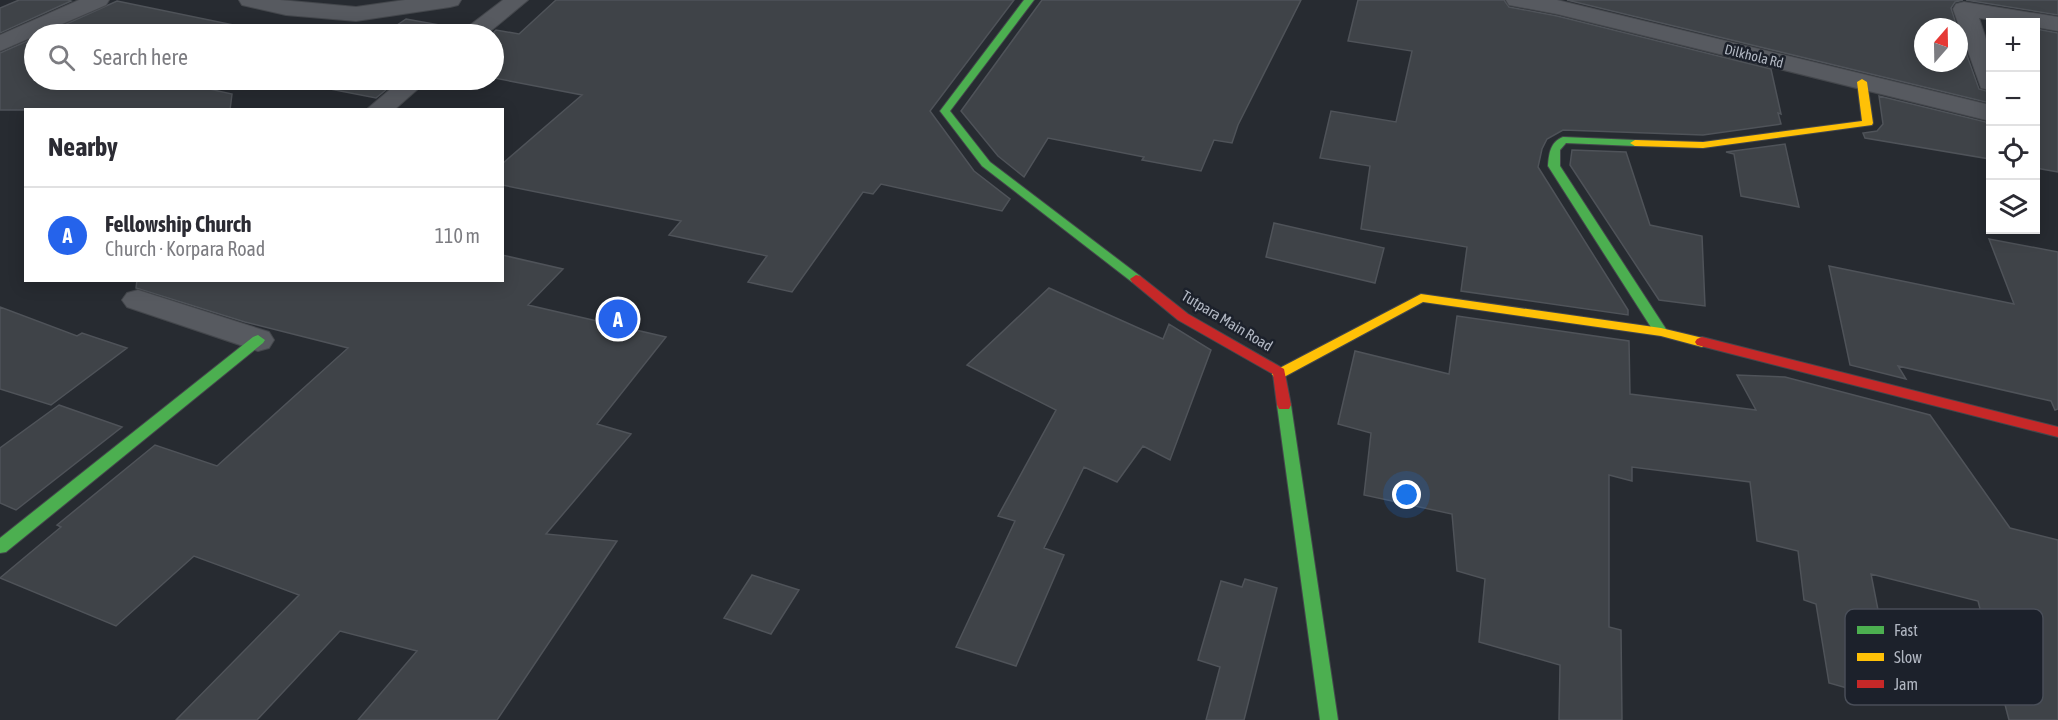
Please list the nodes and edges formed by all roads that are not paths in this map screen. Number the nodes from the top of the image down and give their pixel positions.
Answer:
1 (98, 0) edge
2 (250, 0) edge
3 (450, 0) edge
4 (517, 0) edge
5 (1027, 0) edge
6 (1517, 0) edge
7 (45, 24) edge
8 (486, 24) edge
9 (2058, 24) edge
10 (24, 33) edge
11 (0, 44) edge
12 (1986, 72) edge
13 (1862, 82) junction
14 (403, 90) edge
15 (381, 108) edge
16 (1986, 112) edge
17 (160, 282) edge
18 (1661, 332) junction
19 (258, 340) joint
20 (1279, 374) junction
21 (2058, 432) edge
22 (0, 547) edge
23 (1329, 720) edge

1 - 7 street
2 - 3 street
4 - 8 street
5 - 20 street, Tutpara Main Road
6 - 13 street, Dilkhola Rd
9 - 12 street
10 - 11 street
13 - 16 street, Dilkhola Rd
13 - 18 street
14 - 15 street
17 - 19 street
18 - 20 street
18 - 21 street
19 - 22 street
20 - 23 street, Tutpara Main Road

